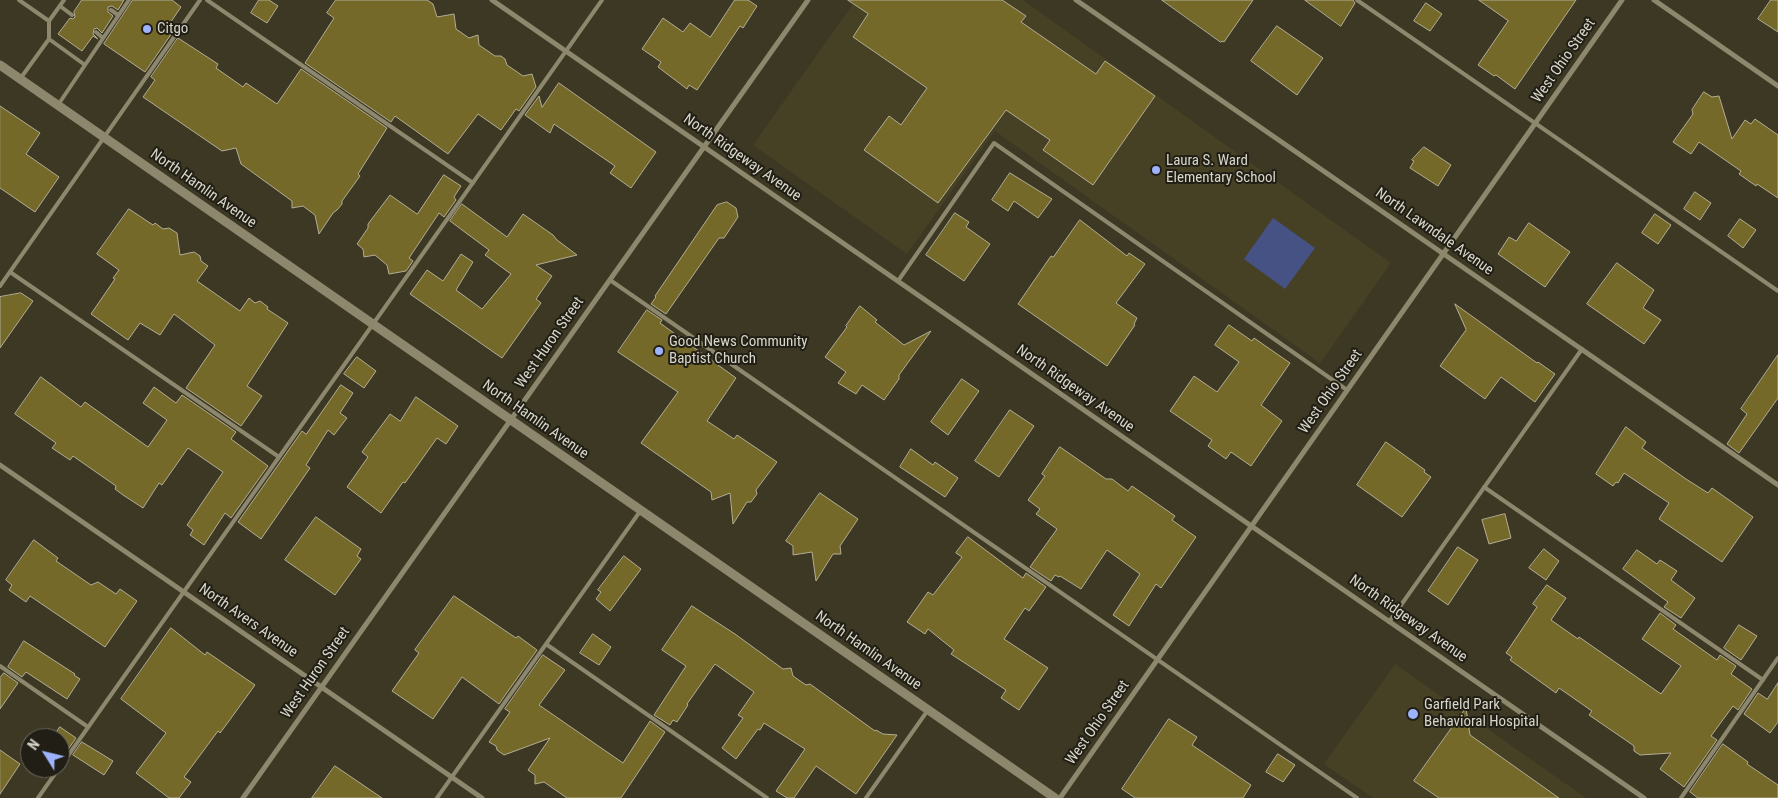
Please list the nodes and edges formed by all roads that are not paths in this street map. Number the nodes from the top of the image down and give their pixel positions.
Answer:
1 (19, 0) edge
2 (64, 0) edge
3 (128, 0) edge
4 (200, 0) edge
5 (206, 0) edge
6 (492, 0) edge
7 (602, 0) edge
8 (808, 0) edge
9 (1076, 0) edge
10 (1357, 0) edge
11 (1622, 0) edge
12 (1654, 0) edge
13 (60, 6) junction
14 (112, 10) dead end
15 (72, 15) dead end
16 (118, 15) junction
17 (49, 21) junction
18 (96, 32) dead end
19 (103, 38) junction
20 (49, 39) junction
21 (566, 51) junction
22 (0, 65) edge
23 (84, 65) junction
24 (20, 79) junction
25 (1778, 86) edge
26 (58, 105) junction
27 (1535, 124) junction
28 (104, 137) junction
29 (704, 147) junction
30 (473, 183) junction
31 (1443, 254) junction
32 (10, 272) junction
33 (610, 280) junction
34 (898, 281) junction
35 (0, 286) edge
36 (1778, 291) edge
37 (373, 324) junction
38 (1582, 349) junction
39 (1347, 390) junction
40 (511, 420) junction
41 (279, 457) junction
42 (0, 465) edge
43 (1778, 485) edge
44 (1484, 486) junction
45 (641, 510) junction
46 (1251, 526) junction
47 (184, 592) junction
48 (1389, 622) junction
49 (546, 644) junction
50 (1778, 658) edge
51 (1158, 659) junction
52 (0, 666) edge
53 (1763, 680) junction
54 (322, 687) junction
55 (928, 710) junction
56 (88, 727) junction
57 (70, 753) edge
58 (452, 777) junction
59 (52, 778) edge
60 (38, 798) edge
61 (243, 798) edge
62 (437, 798) edge
63 (482, 798) edge
64 (767, 798) edge
65 (866, 798) edge
66 (1055, 798) edge
67 (1060, 798) edge
68 (1357, 798) edge
69 (1644, 798) edge
70 (1681, 798) edge

1 - 17 lane
2 - 13 lane
3 - 16 lane
4 - 28 lane
5 - 30 lane
6 - 21 street, North Ridgeway Avenue
7 - 21 lane
8 - 29 street, West Huron Street
9 - 31 street, North Lawndale Avenue
10 - 27 lane
11 - 27 street, West Ohio Street
12 - 25 street
13 - 15 lane
13 - 17 lane
14 - 16 lane
16 - 19 lane
17 - 20 lane
18 - 19 lane
19 - 23 lane
20 - 23 lane
20 - 24 lane
21 - 29 street, North Ridgeway Avenue
21 - 30 lane
22 - 24 street, North Hamlin Avenue
23 - 26 lane
24 - 26 street, North Hamlin Avenue
26 - 28 street, North Hamlin Avenue
27 - 31 street, West Ohio Street
27 - 36 lane
28 - 32 lane
28 - 37 street, North Hamlin Avenue
29 - 33 street, West Huron Street
29 - 34 street, North Ridgeway Avenue
30 - 37 lane
31 - 38 street, North Lawndale Avenue
31 - 39 street, West Ohio Street
32 - 35 lane
32 - 41 lane
33 - 40 street, West Huron Street
33 - 51 lane
34 - 39 lane
34 - 46 street, North Ridgeway Avenue
37 - 40 street, North Hamlin Avenue
37 - 41 lane
38 - 43 street, North Lawndale Avenue
38 - 44 lane
39 - 46 street, West Ohio Street
40 - 45 street, North Hamlin Avenue
40 - 54 street, West Huron Street
41 - 47 lane
42 - 47 street, North Avers Avenue
44 - 48 lane
44 - 53 lane
45 - 49 lane
45 - 55 street, North Hamlin Avenue
46 - 48 street, North Ridgeway Avenue
46 - 51 street, West Ohio Street
47 - 54 street, North Avers Avenue
47 - 56 lane
48 - 69 street, North Ridgeway Avenue
49 - 58 lane
49 - 64 lane
50 - 53 lane
51 - 67 street, West Ohio Street
51 - 68 lane
52 - 56 lane
53 - 70 lane
54 - 58 street, North Avers Avenue
54 - 61 street, West Huron Street
55 - 65 lane
55 - 66 street, North Hamlin Avenue
56 - 57 lane
58 - 62 lane
58 - 63 street, North Avers Avenue
59 - 60 lane

